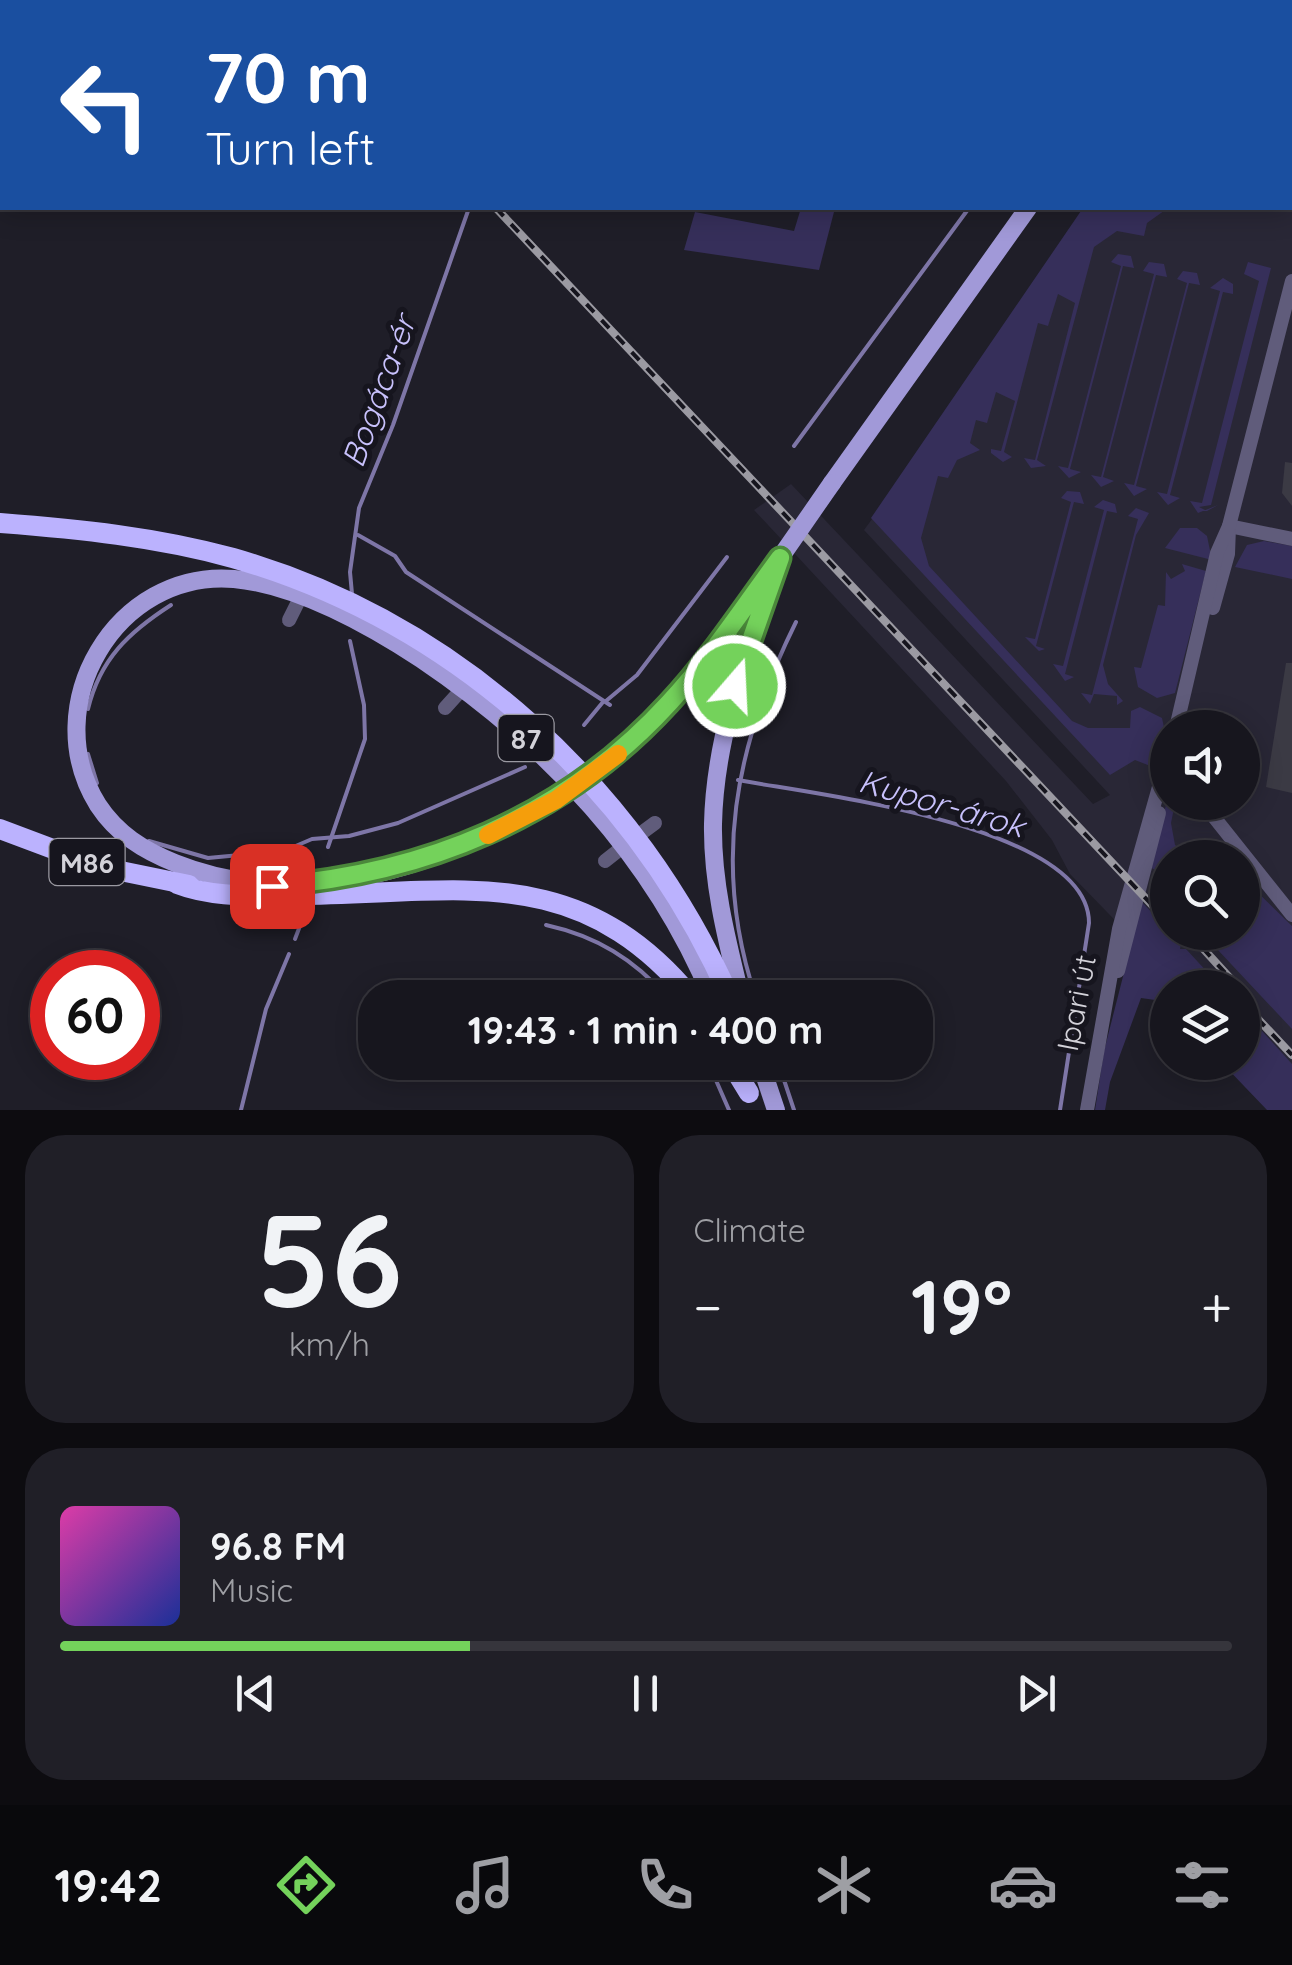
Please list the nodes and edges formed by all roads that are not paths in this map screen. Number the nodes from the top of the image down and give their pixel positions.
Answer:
1 (1027, 210) edge
2 (1292, 280) edge
3 (0, 523) edge
4 (1229, 526) junction
5 (1268, 535) junction
6 (1292, 538) edge
7 (1224, 569) junction
8 (769, 580) junction
9 (300, 598) junction
10 (289, 620) dead end
11 (1196, 654) junction
12 (463, 688) junction
13 (446, 708) dead end
14 (1180, 710) edge
15 (1150, 817) edge
16 (1156, 820) edge
17 (1216, 820) edge
18 (655, 823) dead end
19 (0, 829) edge
20 (630, 842) junction
21 (604, 860) dead end
22 (177, 884) junction
23 (272, 886) junction
24 (1292, 916) edge
25 (676, 980) edge
26 (703, 980) edge
27 (721, 980) edge
28 (737, 980) edge
29 (1091, 1076) junction
30 (740, 1080) edge
31 (766, 1080) edge
32 (752, 1102) edge
33 (776, 1110) edge
34 (1087, 1110) edge

1 - 8 main road, 87, bridge
2 - 4 street
3 - 20 highway
4 - 5 street
4 - 7 street
4 - 11 street
5 - 6 street
5 - 7 street
7 - 11 street
8 - 23 main road, 87, bridge
8 - 28 main road, 87
9 - 10 street
9 - 12 main road, 87
9 - 23 main road, 87
11 - 14 street
12 - 13 street
12 - 20 main road, 87
15 - 29 street, Ipari út
16 - 29 street, Ipari út
17 - 24 street
18 - 20 street
19 - 22 highway, M86
20 - 21 street
20 - 26 main road, 87
20 - 27 highway
22 - 23 highway, M86
22 - 25 highway
29 - 34 street
30 - 32 highway
31 - 33 main road

